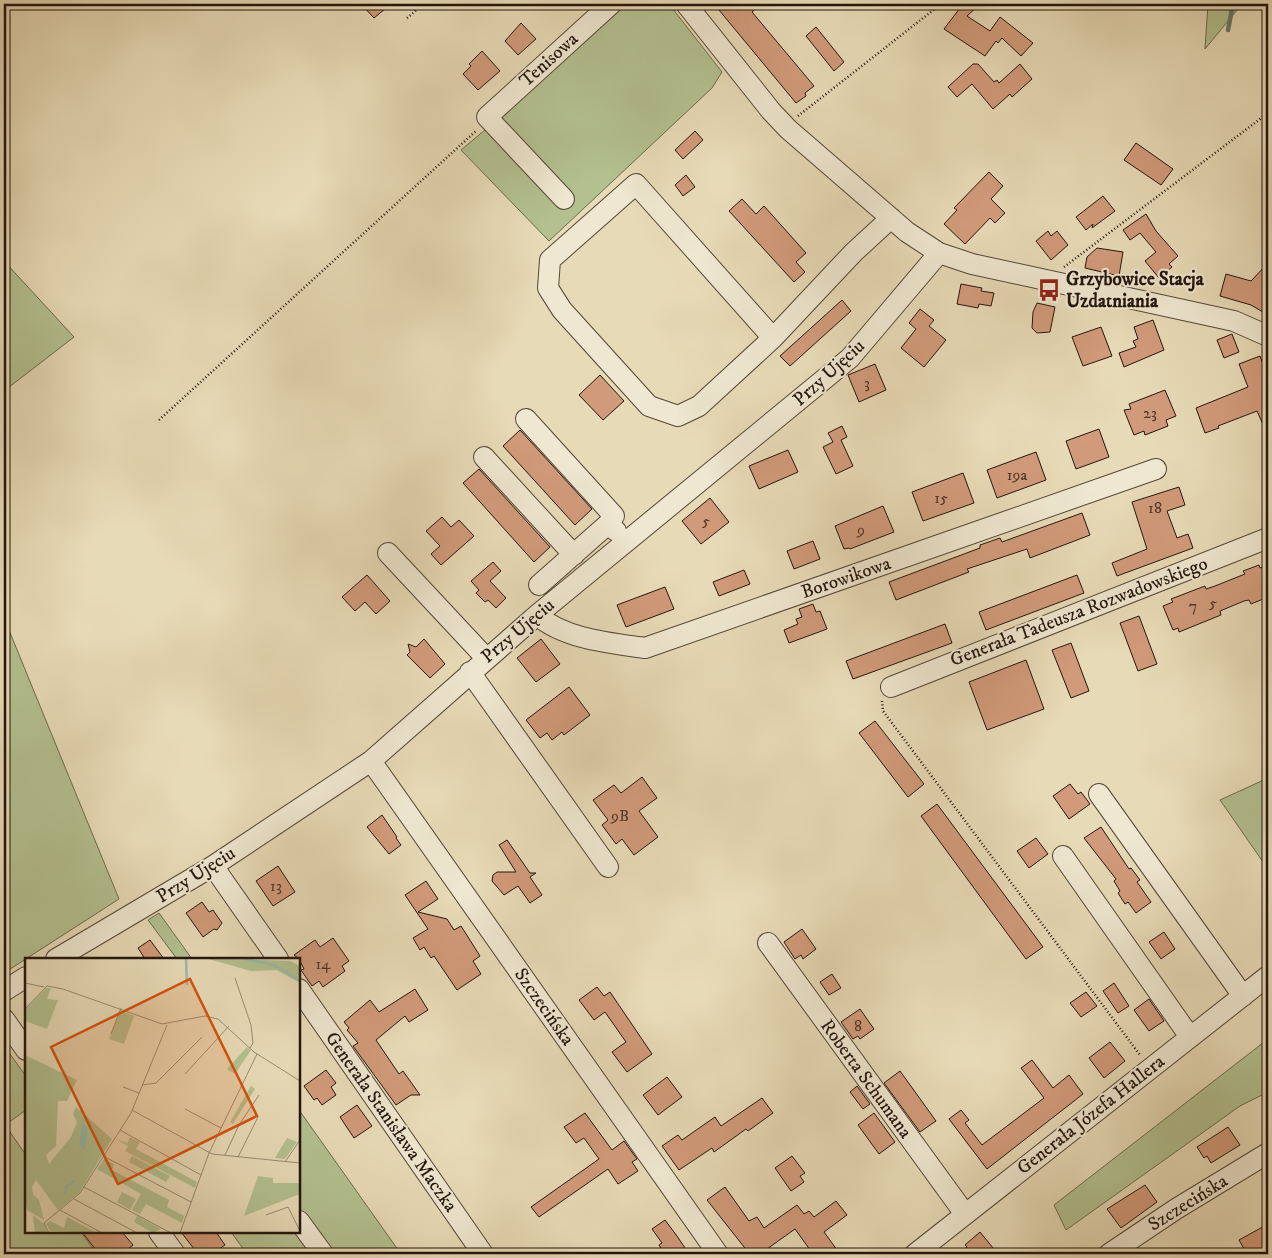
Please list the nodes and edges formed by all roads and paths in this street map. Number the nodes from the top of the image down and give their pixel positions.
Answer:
1 (424, 4) edge
2 (611, 4) edge
3 (686, 4) edge
4 (941, 4) edge
5 (407, 18) dead end
6 (1268, 113) edge
7 (487, 117) junction
8 (786, 126) junction
9 (564, 199) dead end
10 (891, 218) junction
11 (939, 253) junction
12 (1047, 280) junction
13 (1268, 336) edge
14 (773, 338) junction
15 (526, 419) dead end
16 (159, 420) dead end
17 (484, 457) dead end
18 (1156, 469) dead end
19 (608, 524) junction
20 (1268, 538) edge
21 (627, 541) junction
22 (388, 553) dead end
23 (574, 555) junction
24 (539, 585) dead end
25 (537, 615) junction
26 (486, 658) junction
27 (470, 672) junction
28 (891, 687) joint
29 (371, 761) junction
30 (1099, 794) dead end
31 (1063, 856) dead end
32 (213, 866) junction
33 (608, 867) dead end
34 (768, 943) dead end
35 (58, 958) edge
36 (277, 958) edge
37 (1268, 976) edge
38 (25, 978) edge
39 (300, 990) edge
40 (4, 991) edge
41 (1242, 996) junction
42 (4, 1019) edge
43 (1190, 1036) junction
44 (25, 1049) edge
45 (1150, 1068) junction
46 (1268, 1153) edge
47 (965, 1214) junction
48 (300, 1222) edge
49 (160, 1233) edge
50 (175, 1254) edge
51 (323, 1254) edge
52 (483, 1254) edge
53 (718, 1254) edge
54 (915, 1254) edge
55 (1109, 1254) edge

1 - 5 path
2 - 7 street, Tenisowa
3 - 8 street
4 - 8 path
6 - 12 path
7 - 9 street
7 - 16 path
8 - 10 street
10 - 11 street
10 - 14 street
11 - 12 street
11 - 21 street, Przy Ujęciu
12 - 13 street
14 - 14 street
15 - 19 street
17 - 23 street
18 - 25 street, Borowikowa
19 - 21 street
19 - 23 street
20 - 28 street, Generała Tadeusza Rozwadowskiego
21 - 25 street, Przy Ujęciu
22 - 26 street
23 - 24 street
25 - 26 street, Przy Ujęciu
26 - 27 street, Przy Ujęciu
27 - 29 street, Przy Ujęciu
27 - 33 street
28 - 45 path
29 - 32 street, Przy Ujęciu
29 - 53 street, Szczecińska
30 - 41 street
31 - 43 street
32 - 35 street, Przy Ujęciu
32 - 36 street
34 - 47 street, Roberta Schumana
37 - 41 street, Generała Józefa Hallera
38 - 40 street
39 - 52 street, Generała Stanisława Maczka
41 - 43 street, Generała Józefa Hallera
42 - 44 street
43 - 45 street, Generała Józefa Hallera
45 - 47 street, Generała Józefa Hallera
46 - 55 street, Szczecińska
47 - 54 street, Generała Józefa Hallera
48 - 51 street
49 - 50 street

